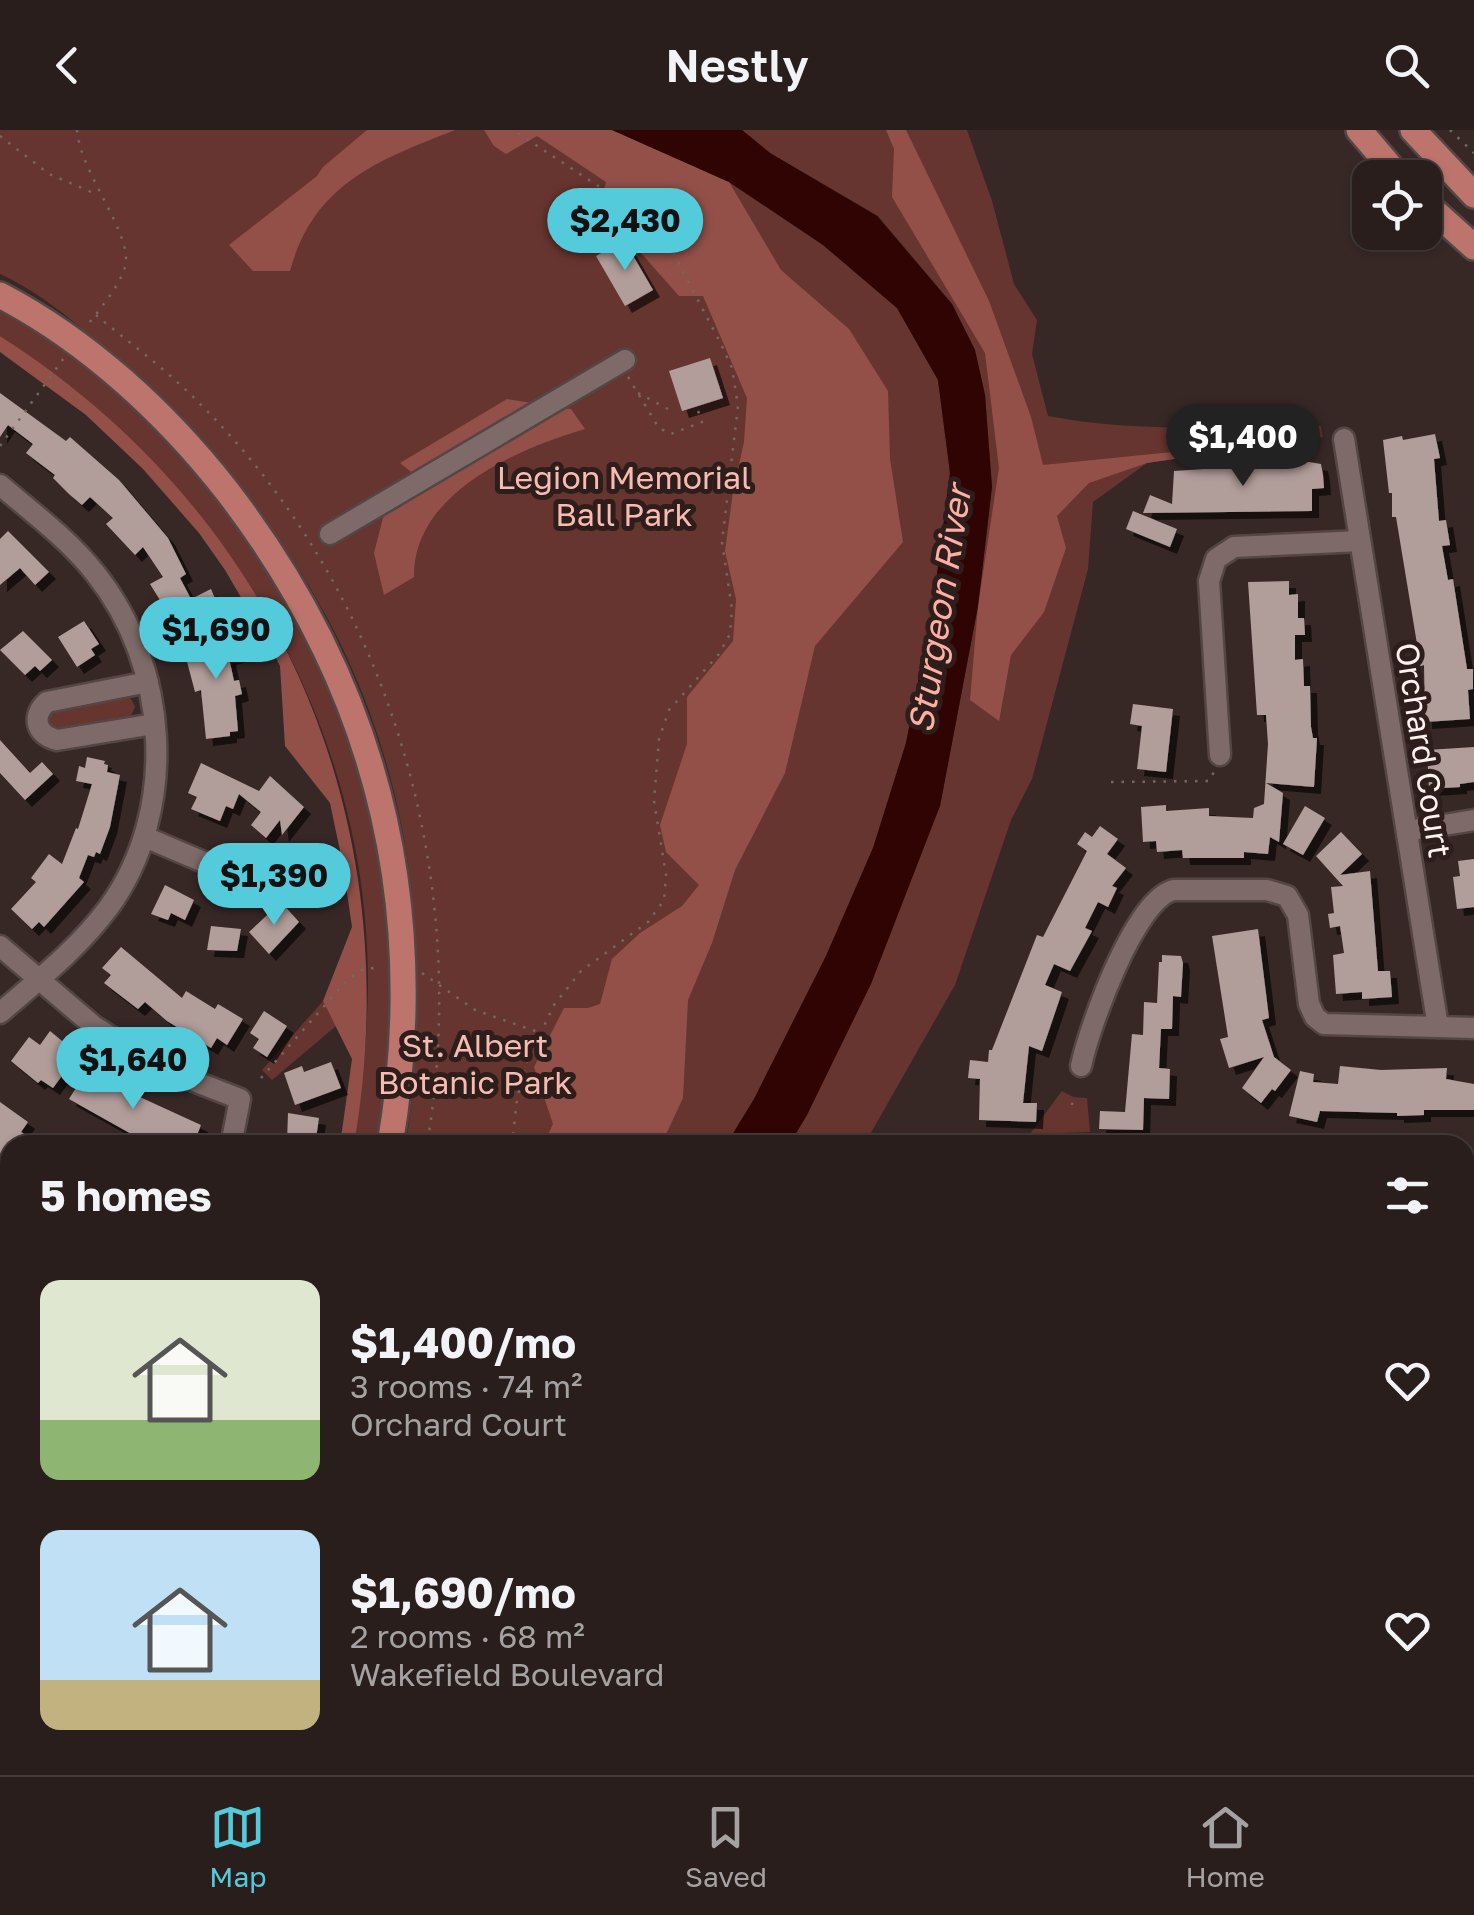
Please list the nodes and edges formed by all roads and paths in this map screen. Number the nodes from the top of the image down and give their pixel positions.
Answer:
1 (77, 130) edge
2 (514, 130) edge
3 (1359, 130) edge
4 (1413, 130) edge
5 (1450, 130) edge
6 (0, 136) edge
7 (1474, 153) edge
8 (1385, 160) edge
9 (1474, 194) edge
10 (100, 195) junction
11 (1442, 218) edge
12 (1474, 247) edge
13 (0, 295) edge
14 (82, 334) dead end
15 (69, 351) dead end
16 (623, 361) joint
17 (637, 392) junction
18 (697, 408) dead end
19 (668, 409) dead end
20 (1344, 439) dead end
21 (0, 446) edge
22 (0, 485) edge
23 (330, 534) dead end
24 (1360, 541) junction
25 (148, 682) junction
26 (154, 724) junction
27 (1220, 755) joint
28 (1111, 782) dead end
29 (1474, 820) edge
30 (1407, 830) junction
31 (144, 838) junction
32 (248, 881) dead end
33 (0, 946) edge
34 (393, 967) dead end
35 (40, 979) junction
36 (444, 986) dead end
37 (0, 1014) edge
38 (1438, 1027) junction
39 (1474, 1028) edge
40 (540, 1032) junction
41 (1081, 1066) dead end
42 (261, 1078) dead end
43 (436, 1083) dead end
44 (1073, 1094) dead end
45 (1072, 1105) dead end
46 (233, 1135) edge
47 (391, 1135) edge
48 (428, 1135) edge
49 (513, 1135) edge

1 - 10 path
2 - 40 path
3 - 8 main road
4 - 9 main road
5 - 7 path
6 - 10 path
10 - 14 path
11 - 12 main road
13 - 47 main road
15 - 21 path
16 - 17 path
16 - 23 street
17 - 18 path
17 - 19 path
20 - 24 street, Orchard Court
22 - 25 street
24 - 27 street
24 - 30 street, Orchard Court
25 - 26 street
25 - 26 street
26 - 31 street
27 - 28 path
29 - 30 street
30 - 38 street, Orchard Court
31 - 32 street
31 - 35 street
33 - 35 street
34 - 42 path
35 - 37 street
35 - 46 street
36 - 40 path
38 - 39 street
38 - 41 street
40 - 49 path
43 - 48 path
44 - 45 path

